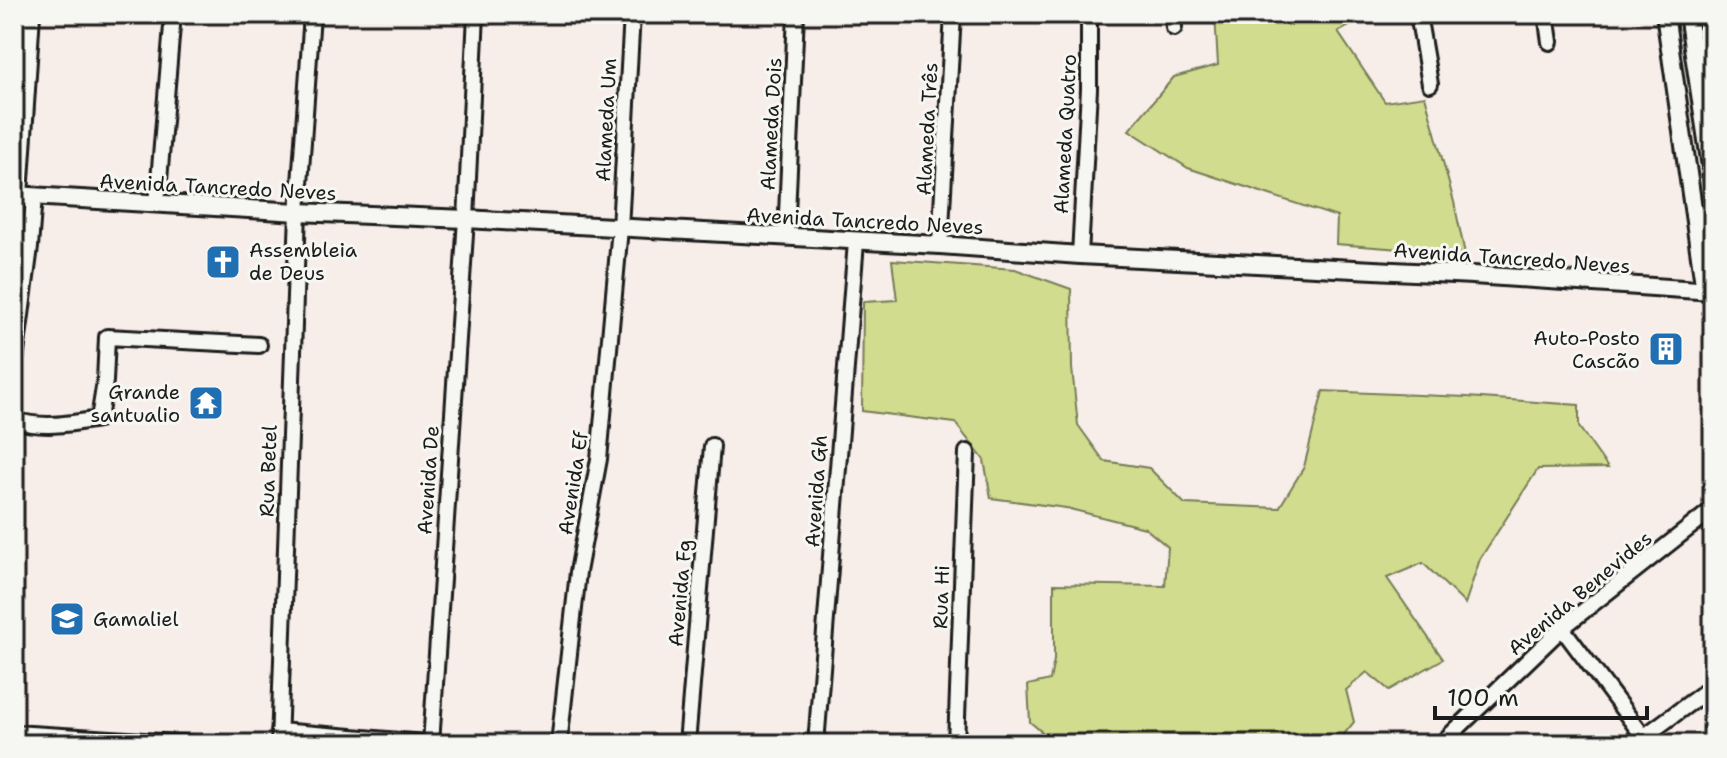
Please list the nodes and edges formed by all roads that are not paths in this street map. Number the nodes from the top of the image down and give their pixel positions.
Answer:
1 (32, 14) edge
2 (173, 14) edge
3 (312, 14) edge
4 (476, 14) edge
5 (632, 14) edge
6 (796, 14) edge
7 (953, 14) edge
8 (1089, 14) edge
9 (1418, 14) edge
10 (1546, 14) edge
11 (1688, 14) edge
12 (1671, 15) edge
13 (1550, 42) dead end
14 (1430, 84) dead end
15 (1713, 180) edge
16 (23, 195) edge
17 (157, 204) junction
18 (298, 212) junction
19 (466, 219) junction
20 (620, 228) junction
21 (786, 236) junction
22 (856, 242) junction
23 (940, 245) junction
24 (1080, 255) junction
25 (1710, 295) edge
26 (259, 345) dead end
27 (14, 368) edge
28 (14, 420) edge
29 (712, 446) dead end
30 (967, 452) dead end
31 (1713, 509) edge
32 (1562, 628) junction
33 (1713, 686) edge
34 (14, 733) edge
35 (279, 738) edge
36 (1642, 741) edge
37 (144, 742) edge
38 (193, 744) edge
39 (432, 744) edge
40 (559, 744) edge
41 (687, 744) edge
42 (816, 744) edge
43 (956, 744) edge
44 (1441, 744) edge

1 - 16 street
2 - 17 street
3 - 18 street, Rua Betel
4 - 19 street, Avenida De
5 - 20 street, Alameda Um
6 - 21 street, Alameda Dois
7 - 23 street, Alameda Três
8 - 24 street, Alameda Quatro
9 - 14 street
10 - 13 street
11 - 15 street
12 - 25 street
16 - 17 street, Avenida Tancredo Neves
16 - 27 street
17 - 18 street, Avenida Tancredo Neves
18 - 19 street, Avenida Tancredo Neves
18 - 35 street, Rua Betel
19 - 20 street, Avenida Tancredo Neves
19 - 39 street, Avenida De
20 - 21 street, Avenida Tancredo Neves
20 - 40 street, Avenida Ef
21 - 22 street, Avenida Tancredo Neves
22 - 23 street, Avenida Tancredo Neves
22 - 42 street, Avenida Gh
23 - 24 street, Avenida Tancredo Neves
24 - 25 street, Avenida Tancredo Neves
26 - 28 street
29 - 41 street, Avenida Fg
30 - 43 street, Rua Hi
31 - 32 street, Avenida Benevides
32 - 36 street
32 - 44 street, Avenida Benevides
33 - 36 street
34 - 37 street
35 - 39 street
37 - 38 street

